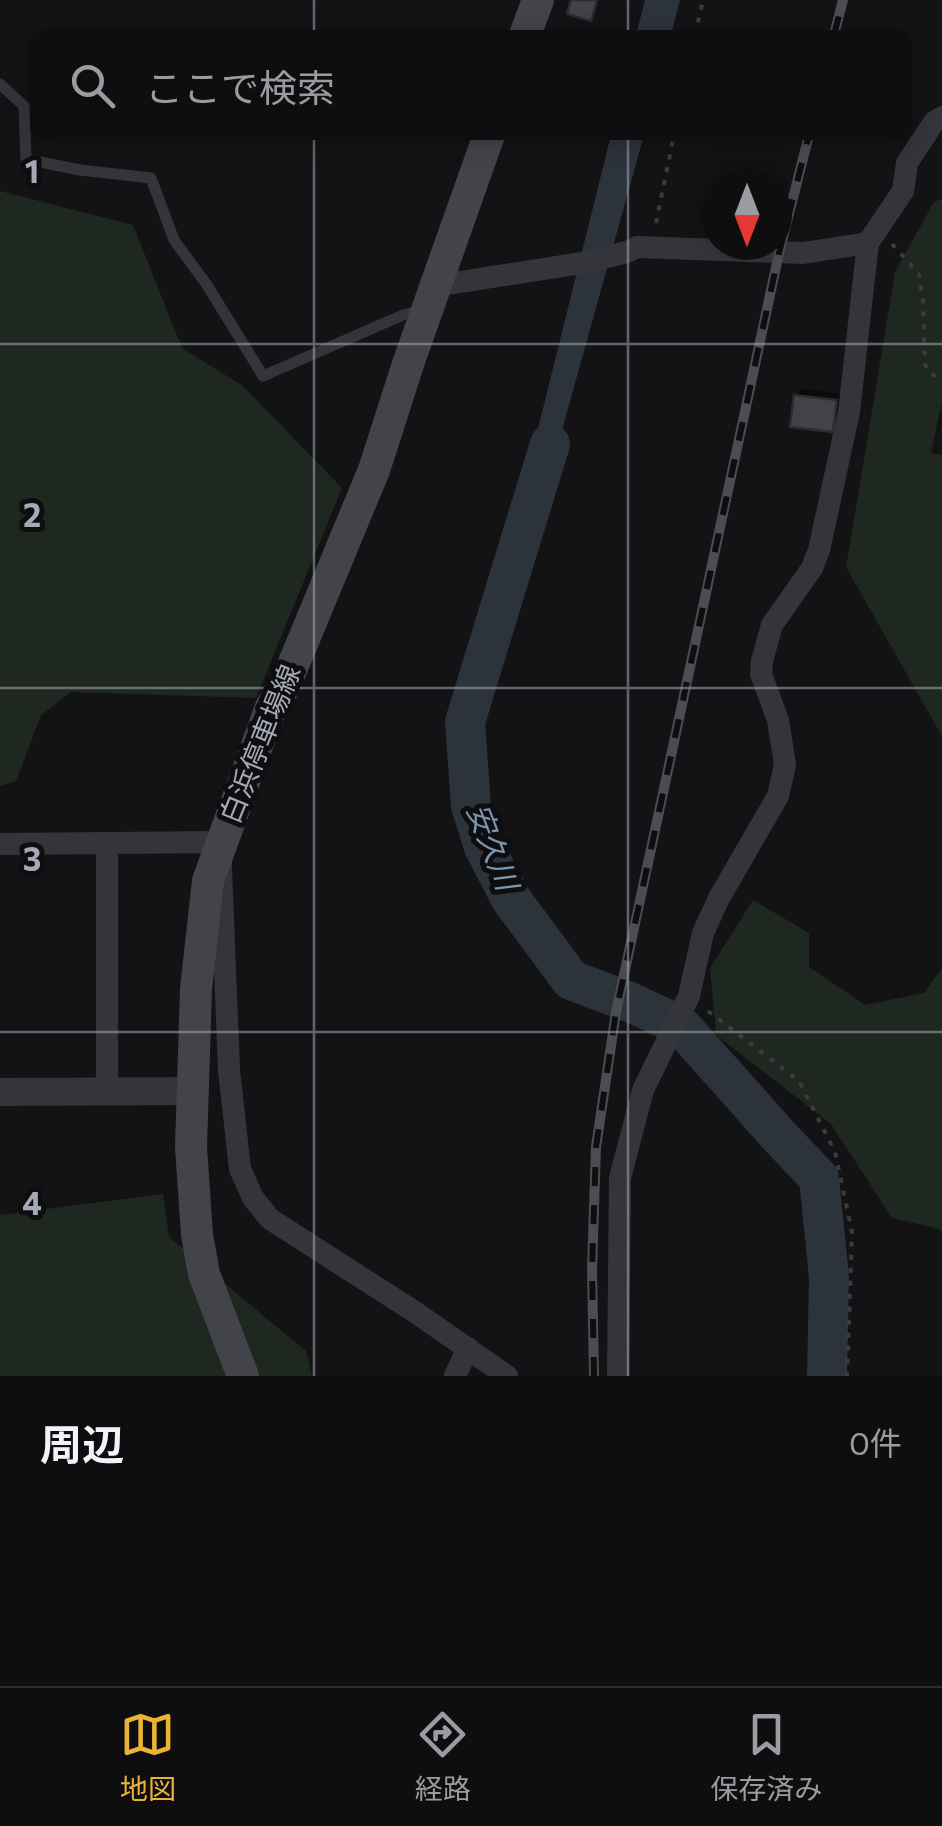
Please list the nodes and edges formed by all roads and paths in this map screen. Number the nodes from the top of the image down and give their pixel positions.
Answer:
1 (538, 0) edge
2 (703, 0) edge
3 (528, 30) edge
4 (696, 30) edge
5 (0, 84) edge
6 (942, 116) edge
7 (488, 140) edge
8 (673, 140) edge
9 (873, 236) junction
10 (651, 248) junction
11 (431, 297) junction
12 (942, 376) edge
13 (107, 842) junction
14 (220, 842) junction
15 (0, 844) edge
16 (686, 1001) junction
17 (193, 1091) junction
18 (0, 1092) edge
19 (107, 1092) junction
20 (468, 1348) junction
21 (243, 1376) edge
22 (455, 1376) edge
23 (507, 1376) edge
24 (618, 1376) edge
25 (847, 1376) edge

1 - 3 main road
2 - 4 path
5 - 11 lane
6 - 9 street
7 - 11 main road, 白浜停車場線
8 - 10 path
9 - 10 street
9 - 12 path
9 - 16 street
10 - 11 street
11 - 14 main road, 白浜停車場線
13 - 14 street
13 - 15 street
13 - 19 street
14 - 17 main road, 白浜停車場線
14 - 20 street
16 - 24 street
16 - 25 path
17 - 19 street
17 - 21 main road, 白浜停車場線
18 - 19 street
20 - 22 street
20 - 23 street

